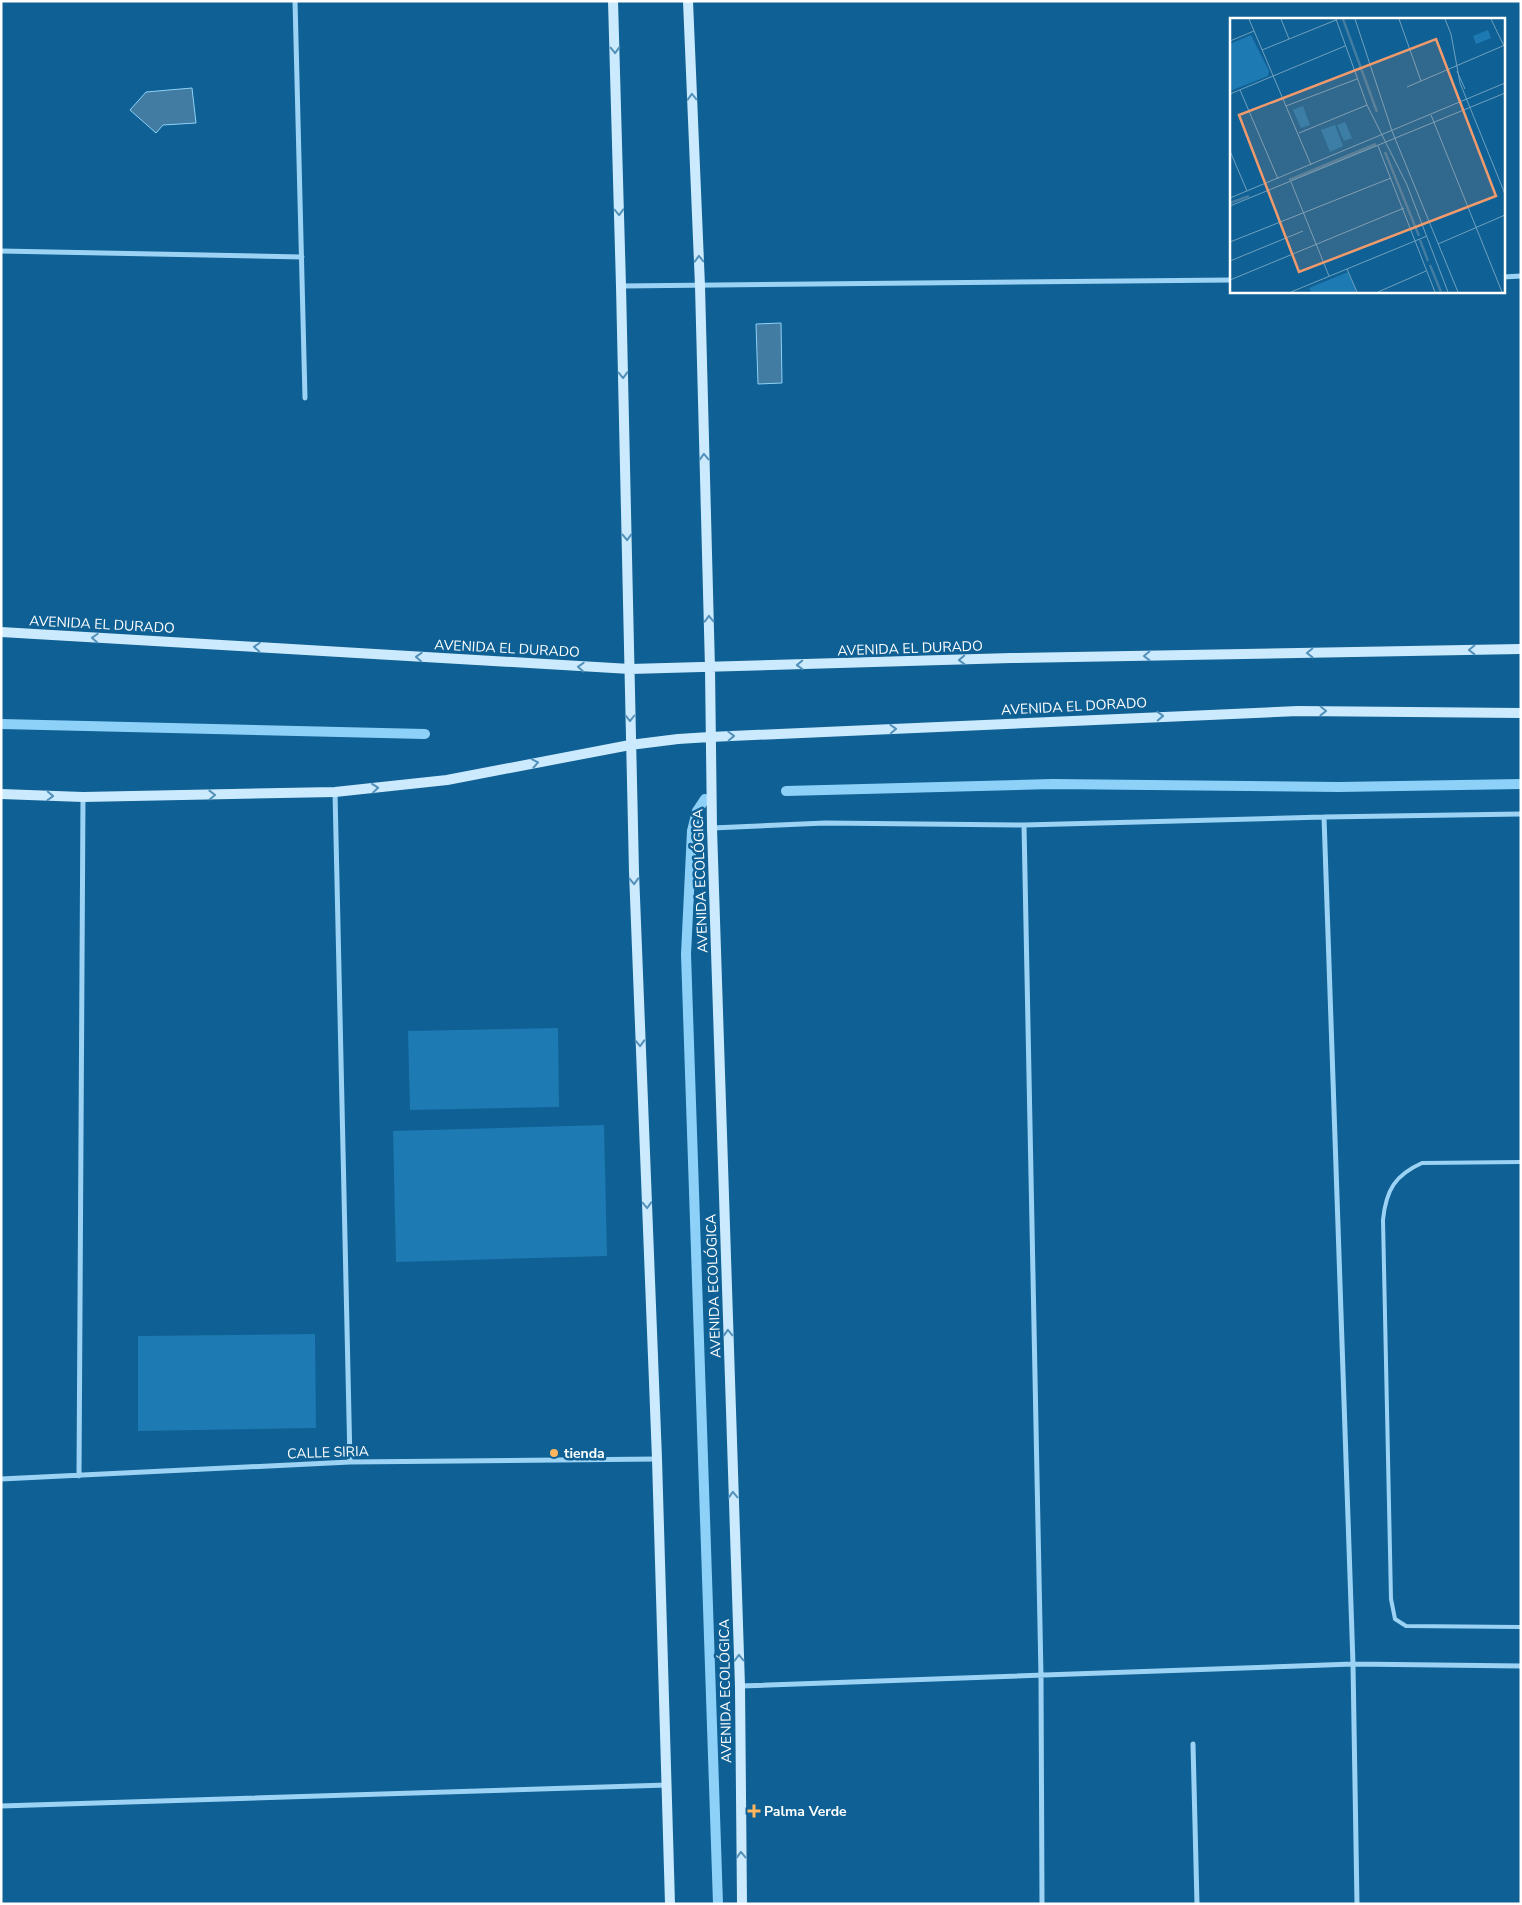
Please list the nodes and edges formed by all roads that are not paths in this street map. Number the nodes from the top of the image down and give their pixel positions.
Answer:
1 (296, 1) edge
2 (613, 1) edge
3 (688, 1) edge
4 (1, 250) edge
5 (302, 257) junction
6 (1521, 276) edge
7 (1504, 277) edge
8 (1230, 280) edge
9 (621, 286) junction
10 (700, 286) junction
11 (305, 398) dead end
12 (1, 632) edge
13 (1521, 649) edge
14 (710, 668) junction
15 (630, 670) junction
16 (1521, 713) edge
17 (710, 737) junction
18 (630, 745) junction
19 (334, 792) junction
20 (1, 794) edge
21 (83, 797) junction
22 (1521, 814) edge
23 (1324, 817) junction
24 (1024, 825) junction
25 (712, 828) junction
26 (1521, 1162) edge
27 (657, 1459) junction
28 (350, 1462) junction
29 (79, 1476) junction
30 (1, 1479) edge
31 (1521, 1627) edge
32 (1353, 1664) junction
33 (1521, 1666) edge
34 (1041, 1676) junction
35 (740, 1686) junction
36 (1193, 1744) dead end
37 (668, 1785) junction
38 (1, 1806) edge
39 (670, 1904) edge
40 (742, 1904) edge
41 (1042, 1904) edge
42 (1196, 1904) edge
43 (1357, 1904) edge

1 - 5 street
2 -> 9 street
10 -> 3 street, AVENIDA ECOLÓGICA
4 - 5 street
5 - 11 street
6 - 7 street
8 - 10 street
9 - 10 street
9 -> 15 street
14 -> 10 street, AVENIDA ECOLÓGICA
15 -> 12 street, AVENIDA EL DURADO
13 -> 14 street, AVENIDA EL DURADO
14 - 15 street, AVENIDA EL DURADO
14 - 17 street, AVENIDA ECOLÓGICA
15 -> 18 street
17 -> 16 street, AVENIDA EL DORADO
17 - 18 street, AVENIDA EL DORADO
17 - 25 street, AVENIDA ECOLÓGICA
19 -> 18 street
18 -> 27 street
21 -> 19 street
19 - 28 street
20 -> 21 street
21 - 29 street
22 - 23 street
23 - 24 street
23 - 32 street
24 - 25 street
24 - 34 street
35 -> 25 street, AVENIDA ECOLÓGICA
26 - 31 lane
27 - 28 street, CALLE SIRIA
27 - 37 street
28 - 29 street, CALLE SIRIA
29 - 30 street, CALLE SIRIA
32 - 33 street
32 - 34 street
32 - 43 street
34 - 35 street
34 - 41 street
40 -> 35 street, AVENIDA ECOLÓGICA
36 - 42 street
37 - 38 street
37 - 39 street

